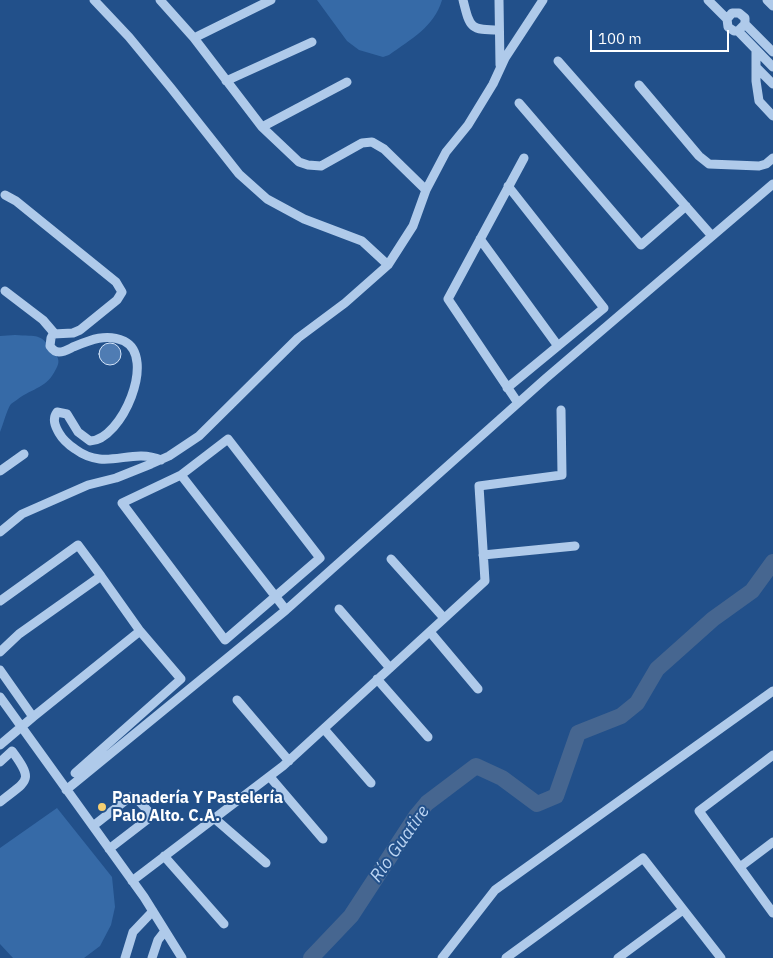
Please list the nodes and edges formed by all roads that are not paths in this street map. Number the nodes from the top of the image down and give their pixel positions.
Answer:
1 (94, 0) edge
2 (160, 0) edge
3 (271, 0) edge
4 (463, 0) edge
5 (499, 0) edge
6 (543, 0) edge
7 (708, 0) edge
8 (767, 0) edge
9 (773, 6) edge
10 (727, 19) junction
11 (742, 28) junction
12 (499, 30) junction
13 (194, 38) junction
14 (312, 42) dead end
15 (756, 50) junction
16 (773, 52) edge
17 (558, 61) dead end
18 (756, 67) junction
19 (773, 67) edge
20 (500, 68) junction
21 (226, 81) junction
22 (347, 82) dead end
23 (773, 84) edge
24 (639, 85) dead end
25 (519, 103) dead end
26 (773, 116) edge
27 (262, 127) junction
28 (524, 158) dead end
29 (773, 158) edge
30 (773, 184) edge
31 (508, 186) junction
32 (426, 190) junction
33 (5, 195) dead end
34 (686, 206) junction
35 (712, 236) junction
36 (480, 239) junction
37 (388, 264) junction
38 (5, 291) dead end
39 (55, 334) junction
40 (558, 346) junction
41 (507, 388) junction
42 (518, 404) junction
43 (562, 410) dead end
44 (24, 454) dead end
45 (161, 460) junction
46 (0, 471) edge
47 (181, 475) junction
48 (0, 532) edge
49 (575, 546) dead end
50 (483, 555) junction
51 (391, 559) dead end
52 (101, 576) junction
53 (275, 596) junction
54 (0, 601) edge
55 (339, 608) dead end
56 (286, 610) junction
57 (444, 618) junction
58 (140, 631) junction
59 (430, 632) junction
60 (0, 652) edge
61 (390, 668) junction
62 (0, 670) edge
63 (378, 680) junction
64 (478, 689) dead end
65 (773, 691) edge
66 (0, 697) edge
67 (237, 700) dead end
68 (33, 717) junction
69 (21, 726) junction
70 (324, 729) junction
71 (428, 738) dead end
72 (2, 743) edge
73 (12, 752) junction
74 (773, 755) edge
75 (289, 760) junction
76 (0, 762) edge
77 (75, 772) dead end
78 (270, 777) junction
79 (371, 783) dead end
80 (66, 790) junction
81 (0, 802) edge
82 (214, 818) junction
83 (93, 826) junction
84 (323, 838) dead end
85 (773, 842) edge
86 (109, 849) junction
87 (164, 856) junction
88 (266, 863) dead end
89 (740, 867) junction
90 (132, 881) junction
91 (683, 910) junction
92 (153, 911) junction
93 (773, 913) edge
94 (224, 924) dead end
95 (165, 931) junction
96 (512, 956) edge
97 (125, 958) edge
98 (152, 958) edge
99 (182, 958) edge
100 (442, 958) edge
101 (618, 958) edge
102 (721, 958) edge

1 - 37 street
2 - 13 street
3 - 13 street
4 - 12 street
5 - 12 street
6 - 20 street
7 - 10 street
8 - 9 street
10 - 11 street
10 - 11 street
11 - 15 street
11 - 16 street
12 - 20 street
13 - 21 street
14 - 21 street
15 - 18 street
15 - 19 street
17 - 34 street
18 - 23 street
18 - 26 street
20 - 32 street
21 - 27 street
22 - 27 street
24 - 29 street
25 - 34 street
27 - 32 street
28 - 31 street
30 - 35 street
31 - 36 street
31 - 40 street
32 - 37 street
33 - 39 street
34 - 35 street
35 - 42 street
36 - 40 street
36 - 41 street
37 - 45 street
38 - 39 street
39 - 45 street
40 - 41 street
41 - 42 street
42 - 56 street
43 - 50 street
44 - 46 street
45 - 48 street
47 - 53 street
47 - 53 street
47 - 53 street
49 - 50 street
50 - 57 street
51 - 57 street
52 - 54 street
52 - 58 street
52 - 60 street
53 - 56 street
55 - 61 street
56 - 80 street
57 - 59 street
58 - 68 street
58 - 77 street
59 - 61 street
59 - 64 street
61 - 63 street
62 - 68 street
63 - 70 street
63 - 71 street
65 - 100 street
66 - 69 street
67 - 75 street
68 - 69 street
69 - 72 street
69 - 80 street
70 - 75 street
70 - 79 street
72 - 73 street
73 - 76 street
73 - 81 street
74 - 89 street
75 - 78 street
78 - 82 street
78 - 84 street
80 - 83 street
82 - 87 street
82 - 88 street
83 - 86 street
83 - 86 street
85 - 89 street
86 - 90 street
87 - 90 street
87 - 94 street
89 - 93 street
90 - 92 street
91 - 96 street
91 - 101 street
91 - 102 street
92 - 95 street
92 - 97 street
95 - 98 street
95 - 99 street

